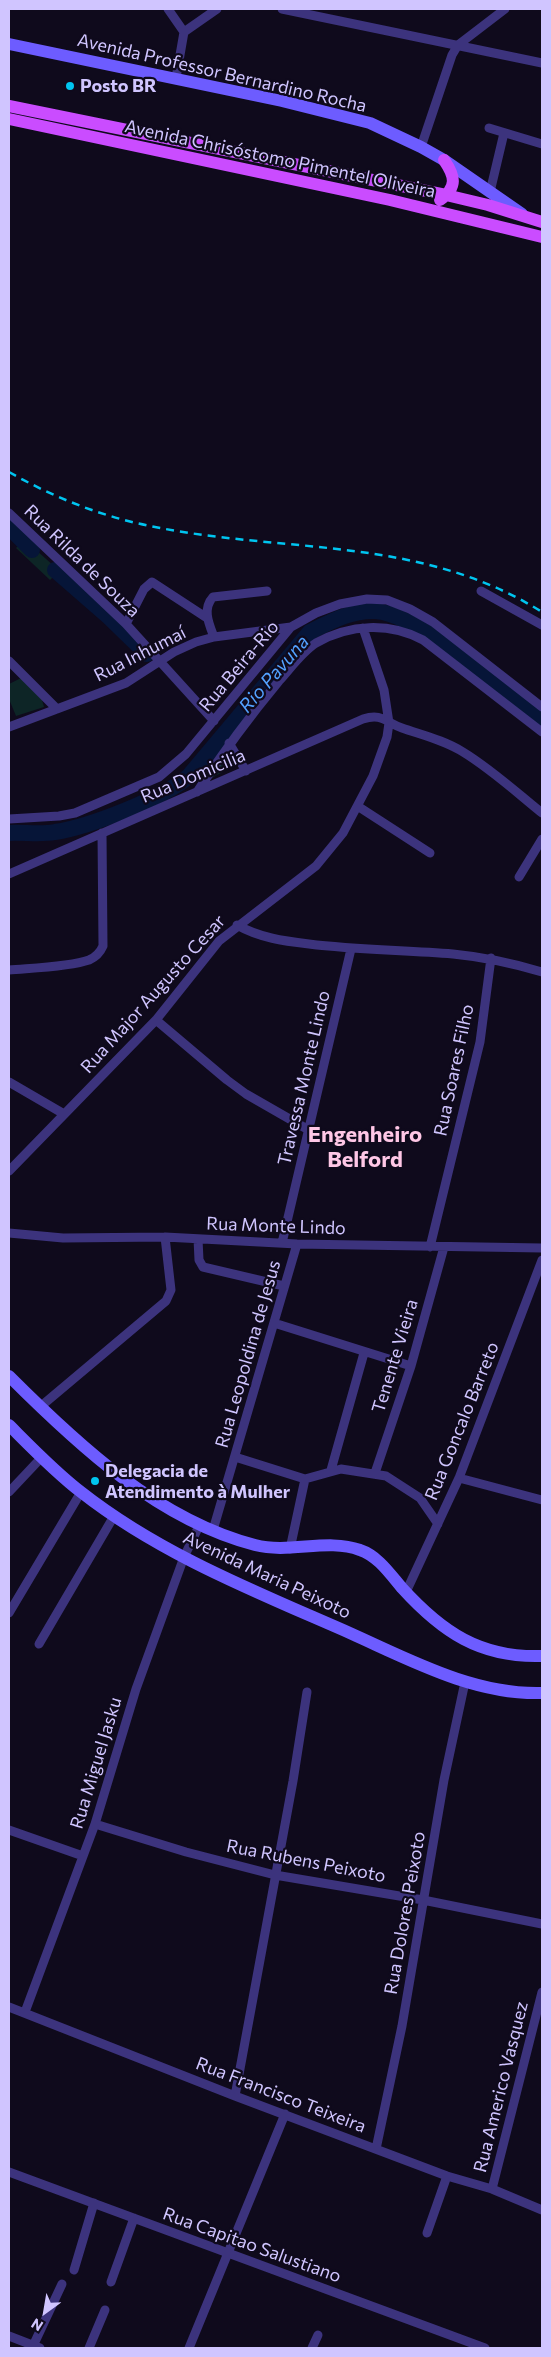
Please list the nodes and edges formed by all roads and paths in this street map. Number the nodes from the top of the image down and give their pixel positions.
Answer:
1 (168, 9) edge
2 (217, 9) edge
3 (282, 9) edge
4 (504, 9) edge
5 (184, 32) junction
6 (458, 45) junction
7 (11, 46) edge
8 (542, 63) edge
9 (176, 78) junction
10 (9, 106) edge
11 (9, 119) edge
12 (489, 128) dead end
13 (504, 133) junction
14 (542, 144) edge
15 (421, 147) junction
16 (444, 160) junction
17 (490, 192) junction
18 (446, 196) junction
19 (400, 202) junction
20 (524, 215) junction
21 (542, 222) edge
22 (542, 237) edge
23 (9, 513) edge
24 (267, 591) dead end
25 (481, 591) dead end
26 (207, 618) junction
27 (126, 624) junction
28 (542, 625) edge
29 (291, 627) junction
30 (363, 628) junction
31 (214, 637) junction
32 (9, 661) edge
33 (160, 662) junction
34 (542, 707) edge
35 (58, 710) junction
36 (214, 721) junction
37 (389, 723) junction
38 (9, 727) edge
39 (542, 732) edge
40 (229, 744) junction
41 (246, 771) junction
42 (196, 792) junction
43 (358, 807) junction
44 (542, 813) edge
45 (9, 819) edge
46 (102, 833) junction
47 (542, 838) edge
48 (430, 853) dead end
49 (9, 874) edge
50 (518, 877) dead end
51 (236, 926) junction
52 (351, 950) junction
53 (491, 958) junction
54 (9, 970) edge
55 (542, 972) edge
56 (156, 1020) junction
57 (9, 1082) edge
58 (64, 1114) junction
59 (307, 1129) junction
60 (9, 1171) edge
61 (9, 1233) edge
62 (165, 1237) junction
63 (198, 1239) junction
64 (282, 1243) junction
65 (298, 1244) junction
66 (430, 1247) junction
67 (444, 1247) junction
68 (542, 1248) edge
69 (542, 1260) edge
70 (284, 1286) junction
71 (274, 1323) junction
72 (364, 1352) junction
73 (411, 1366) junction
74 (9, 1376) edge
75 (40, 1407) junction
76 (9, 1425) edge
77 (236, 1457) junction
78 (41, 1458) junction
79 (331, 1470) junction
80 (375, 1472) junction
81 (459, 1478) junction
82 (305, 1479) junction
83 (9, 1492) edge
84 (81, 1492) junction
85 (542, 1500) edge
86 (114, 1516) junction
87 (200, 1524) junction
88 (438, 1524) junction
89 (213, 1530) junction
90 (290, 1549) junction
91 (184, 1557) junction
92 (406, 1592) junction
93 (9, 1613) edge
94 (39, 1644) dead end
95 (542, 1656) edge
96 (465, 1682) junction
97 (307, 1692) dead end
98 (542, 1693) edge
99 (95, 1824) junction
100 (9, 1830) edge
101 (83, 1856) junction
102 (276, 1875) junction
103 (423, 1900) junction
104 (542, 1924) edge
105 (542, 1992) edge
106 (9, 2007) edge
107 (25, 2012) junction
108 (235, 2096) junction
109 (285, 2114) junction
110 (376, 2149) junction
111 (9, 2172) edge
112 (447, 2176) junction
113 (492, 2189) junction
114 (94, 2203) junction
115 (542, 2210) edge
116 (134, 2218) junction
117 (427, 2233) dead end
118 (227, 2253) junction
119 (74, 2270) dead end
120 (111, 2282) dead end
121 (62, 2284) dead end
122 (105, 2310) dead end
123 (318, 2335) dead end
124 (9, 2336) edge
125 (37, 2347) edge
126 (88, 2348) edge
127 (189, 2348) edge
128 (312, 2348) edge
129 (485, 2348) edge

1 - 5 street
2 - 5 street
3 - 6 street
4 - 6 street
5 - 9 street
6 - 8 street
6 - 15 street
7 - 9 main road, Avenida Professor Bernardino Rocha
9 - 15 main road, Avenida Professor Bernardino Rocha
10 - 18 main road, Avenida Chrisóstomo Pimentel Oliveira
11 - 19 main road, Avenida Chrisóstomo Pimentel Oliveira
12 - 13 street
13 - 14 street
13 - 17 street
15 - 16 main road, Avenida Professor Bernardino Rocha
16 - 17 main road, Avenida Professor Bernardino Rocha
16 - 18 main road
17 - 20 main road, Avenida Professor Bernardino Rocha
18 - 19 main road
18 - 20 main road, Avenida Chrisóstomo Pimentel Oliveira
19 - 22 main road, Avenida Chrisóstomo Pimentel Oliveira
20 - 21 main road, Avenida Chrisóstomo Pimentel Oliveira
23 - 27 street, Rua Rilda de Souza
24 - 26 street
25 - 28 street
26 - 27 street
26 - 31 street
27 - 33 street, Rua Rilda de Souza
29 - 31 street, Rua Inhumaí
29 - 34 street, Rua Beira-Rio
29 - 36 street, Rua Beira-Rio
30 - 37 street, Rua Major Augusto Cesar
30 - 39 street
30 - 40 street
31 - 33 street, Rua Inhumaí
32 - 35 street
33 - 35 street, Rua Inhumaí
33 - 36 street, Rua Rilda de Souza
35 - 38 street, Rua Inhumaí
36 - 45 street, Rua Beira-Rio
37 - 41 street, Rua Domicilia
37 - 43 street, Rua Major Augusto Cesar
37 - 44 street, Rua Domicilia
40 - 41 street
40 - 42 street
41 - 42 street, Rua Domicilia
42 - 46 street, Rua Domicilia
43 - 48 street
43 - 51 street, Rua Major Augusto Cesar
46 - 49 street, Rua Domicilia
46 - 54 street
47 - 50 street
51 - 52 street
51 - 56 street, Rua Major Augusto Cesar
52 - 53 street
52 - 59 street, Travessa Monte Lindo
53 - 55 street
53 - 66 street, Rua Soares Filho
56 - 58 street, Rua Major Augusto Cesar
56 - 59 street
57 - 58 street
58 - 60 street, Rua Major Augusto Cesar
59 - 64 street, Travessa Monte Lindo
61 - 62 street, Rua Monte Lindo
62 - 63 street, Rua Monte Lindo
62 - 75 street
63 - 64 street, Rua Monte Lindo
63 - 70 street
64 - 65 street, Rua Monte Lindo
65 - 66 street, Rua Monte Lindo
65 - 70 street, Rua Leopoldina de Jesus
66 - 67 street, Rua Monte Lindo
67 - 68 street, Rua Monte Lindo
67 - 73 street, Tenente Vieira
69 - 81 street, Rua Goncalo Barreto
70 - 71 street, Rua Leopoldina de Jesus
71 - 72 street
71 - 77 street, Rua Leopoldina de Jesus
72 - 73 street
72 - 79 street
73 - 80 street, Tenente Vieira
74 - 75 main road
75 - 87 main road
76 - 78 main road, Avenida Maria Peixoto
77 - 82 street
77 - 89 street, Rua Leopoldina de Jesus
78 - 83 street
78 - 84 main road, Avenida Maria Peixoto
79 - 80 street
79 - 82 street
80 - 88 street
81 - 85 street
81 - 88 street, Rua Goncalo Barreto
82 - 90 street
84 - 86 main road, Avenida Maria Peixoto
84 - 93 street
86 - 91 main road, Avenida Maria Peixoto
86 - 94 street
87 - 89 main road
87 - 91 street, Rua Miguel Jasku
88 - 92 street, Rua Goncalo Barreto
89 - 90 main road
90 - 92 main road
91 - 96 main road, Avenida Maria Peixoto
91 - 99 street, Rua Miguel Jasku
92 - 95 main road
96 - 98 main road, Avenida Maria Peixoto
96 - 103 street, Rua Dolores Peixoto
97 - 102 street
99 - 101 street, Rua Miguel Jasku
99 - 102 street, Rua Rubens Peixoto
100 - 101 street
101 - 107 street, Rua Miguel Jasku
102 - 103 street, Rua Rubens Peixoto
102 - 108 street
103 - 104 street, Rua Rubens Peixoto
103 - 110 street, Rua Dolores Peixoto
105 - 113 street, Rua Americo Vasquez
106 - 107 street, Rua Francisco Teixeira
107 - 108 street, Rua Francisco Teixeira
108 - 109 street, Rua Francisco Teixeira
109 - 110 street, Rua Francisco Teixeira
109 - 118 street
110 - 112 street, Rua Francisco Teixeira
111 - 114 street, Rua Capitao Salustiano
112 - 113 street, Rua Francisco Teixeira
112 - 117 street
113 - 115 street, Rua Francisco Teixeira
114 - 116 street, Rua Capitao Salustiano
114 - 119 street
116 - 118 street, Rua Capitao Salustiano
116 - 120 street
118 - 127 street
118 - 129 street, Rua Capitao Salustiano
121 - 125 street
122 - 126 street
123 - 128 street
124 - 125 street

